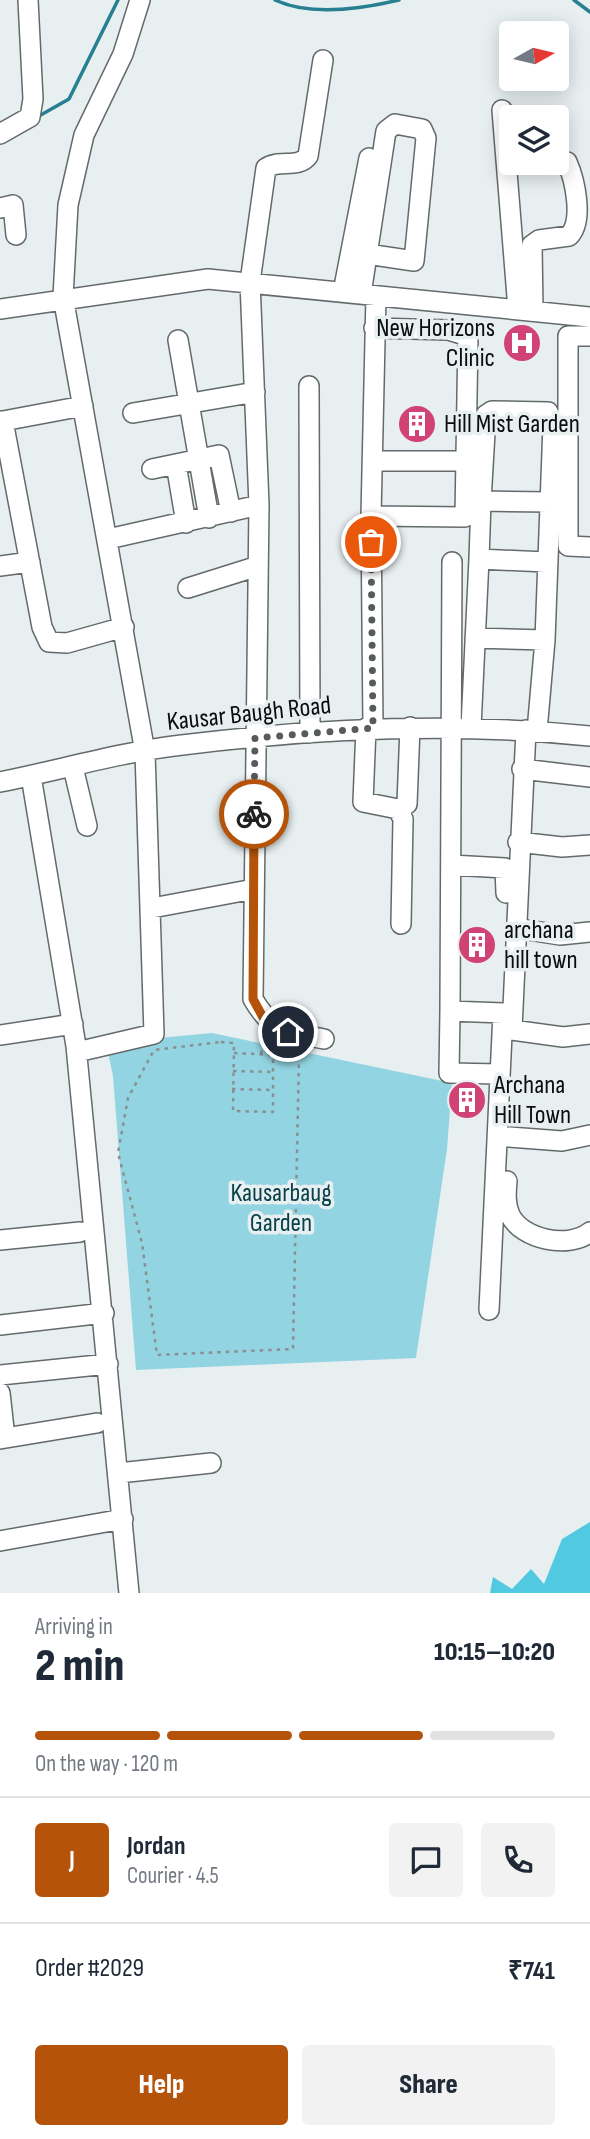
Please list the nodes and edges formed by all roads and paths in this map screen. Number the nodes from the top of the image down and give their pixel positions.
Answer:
1 (28, 0) edge
2 (140, 0) edge
3 (323, 60) dead end
4 (0, 134) edge
5 (369, 158) dead end
6 (569, 166) edge
7 (509, 175) edge
8 (0, 208) edge
9 (16, 235) dead end
10 (368, 254) junction
11 (250, 282) junction
12 (360, 294) junction
13 (63, 297) junction
14 (0, 309) edge
15 (525, 310) junction
16 (590, 317) edge
17 (374, 328) junction
18 (590, 336) edge
19 (178, 340) dead end
20 (309, 386) dead end
21 (254, 392) junction
22 (190, 403) junction
23 (83, 406) junction
24 (133, 413) dead end
25 (1, 421) edge
26 (201, 458) junction
27 (374, 461) junction
28 (467, 461) junction
29 (176, 464) junction
30 (152, 469) dead end
31 (481, 501) junction
32 (550, 502) junction
33 (259, 505) junction
34 (231, 512) junction
35 (370, 516) junction
36 (209, 518) junction
37 (186, 523) junction
38 (108, 539) junction
39 (590, 547) edge
40 (479, 559) junction
41 (30, 562) junction
42 (452, 562) dead end
43 (546, 562) junction
44 (0, 566) edge
45 (258, 566) junction
46 (188, 588) dead end
47 (124, 627) junction
48 (475, 638) junction
49 (545, 640) junction
50 (449, 726) junction
51 (410, 727) junction
52 (471, 727) junction
53 (370, 728) junction
54 (532, 730) junction
55 (310, 733) junction
56 (590, 736) edge
57 (255, 738) junction
58 (145, 752) junction
59 (73, 767) junction
60 (522, 769) junction
61 (31, 776) junction
62 (590, 777) edge
63 (0, 782) edge
64 (407, 804) dead end
65 (86, 826) dead end
66 (518, 842) junction
67 (590, 845) edge
68 (451, 865) junction
69 (254, 889) junction
70 (152, 908) junction
71 (401, 924) dead end
72 (515, 928) junction
73 (590, 932) edge
74 (450, 1012) junction
75 (507, 1022) junction
76 (73, 1024) junction
77 (590, 1034) edge
78 (0, 1035) edge
79 (324, 1039) dead end
80 (77, 1052) junction
81 (233, 1053) junction
82 (273, 1055) junction
83 (233, 1071) junction
84 (274, 1072) junction
85 (500, 1074) junction
86 (232, 1089) junction
87 (273, 1090) junction
88 (590, 1135) edge
89 (509, 1137) junction
90 (80, 1232) dead end
91 (590, 1232) edge
92 (0, 1240) edge
93 (489, 1310) dead end
94 (104, 1313) junction
95 (0, 1325) edge
96 (108, 1364) junction
97 (0, 1375) edge
98 (0, 1393) edge
99 (97, 1423) dead end
100 (3, 1438) edge
101 (211, 1463) dead end
102 (119, 1473) junction
103 (123, 1519) junction
104 (0, 1541) edge
105 (130, 1593) edge

1 - 4 street
2 - 13 street
3 - 11 street
5 - 12 street
6 - 15 street
7 - 15 street
8 - 9 street
10 - 10 street
10 - 12 street
11 - 12 street
11 - 13 street
11 - 21 street
12 - 15 street
12 - 17 street
13 - 14 street
13 - 23 street
15 - 16 street
17 - 27 street
17 - 28 street
18 - 39 street
19 - 22 street
20 - 55 street
21 - 22 street
21 - 33 street
22 - 24 street
22 - 26 street
23 - 25 street
23 - 38 street
25 - 41 street
26 - 29 street
26 - 34 street
26 - 36 street
27 - 28 street
27 - 35 street
28 - 35 street
29 - 30 street
29 - 37 street
31 - 32 street
31 - 32 street
31 - 40 street
32 - 43 street
33 - 34 street
33 - 45 street
34 - 36 street
35 - 53 street
36 - 37 street
37 - 38 street
38 - 47 street
40 - 43 street
40 - 48 street
41 - 44 street
41 - 47 street
42 - 50 street
43 - 49 street
45 - 46 street
45 - 57 street
47 - 58 street
48 - 49 street
48 - 52 street
49 - 54 street
50 - 51 street, Kausar Baugh Road
50 - 52 street, Kausar Baugh Road
50 - 68 street
51 - 53 street, Kausar Baugh Road
51 - 64 street
52 - 54 street, Kausar Baugh Road
53 - 55 street, Kausar Baugh Road
53 - 71 street
54 - 56 street, Kausar Baugh Road
54 - 60 street
55 - 57 street, Kausar Baugh Road
57 - 58 street, Kausar Baugh Road
57 - 69 street
58 - 59 street, Kausar Baugh Road
58 - 70 street
59 - 61 street, Kausar Baugh Road
59 - 65 street
60 - 62 street
60 - 66 street
61 - 63 street, Kausar Baugh Road
61 - 76 street
66 - 67 street
66 - 72 street
68 - 74 street
68 - 75 street
69 - 70 street
69 - 79 street
70 - 80 street
72 - 73 street
72 - 75 street
74 - 75 street
74 - 85 street
75 - 77 street
75 - 85 street
75 - 89 street
76 - 78 street
76 - 80 street
80 - 94 street
81 - 82 path
81 - 82 path
81 - 83 path
82 - 84 path
83 - 84 path
83 - 86 path
84 - 87 path
85 - 93 street
86 - 87 path
86 - 87 path
88 - 89 street
89 - 91 street
90 - 92 street
94 - 95 street
94 - 96 street
96 - 97 street
96 - 102 street
98 - 100 street
99 - 100 street
101 - 102 street
102 - 103 street
103 - 104 street
103 - 105 street

